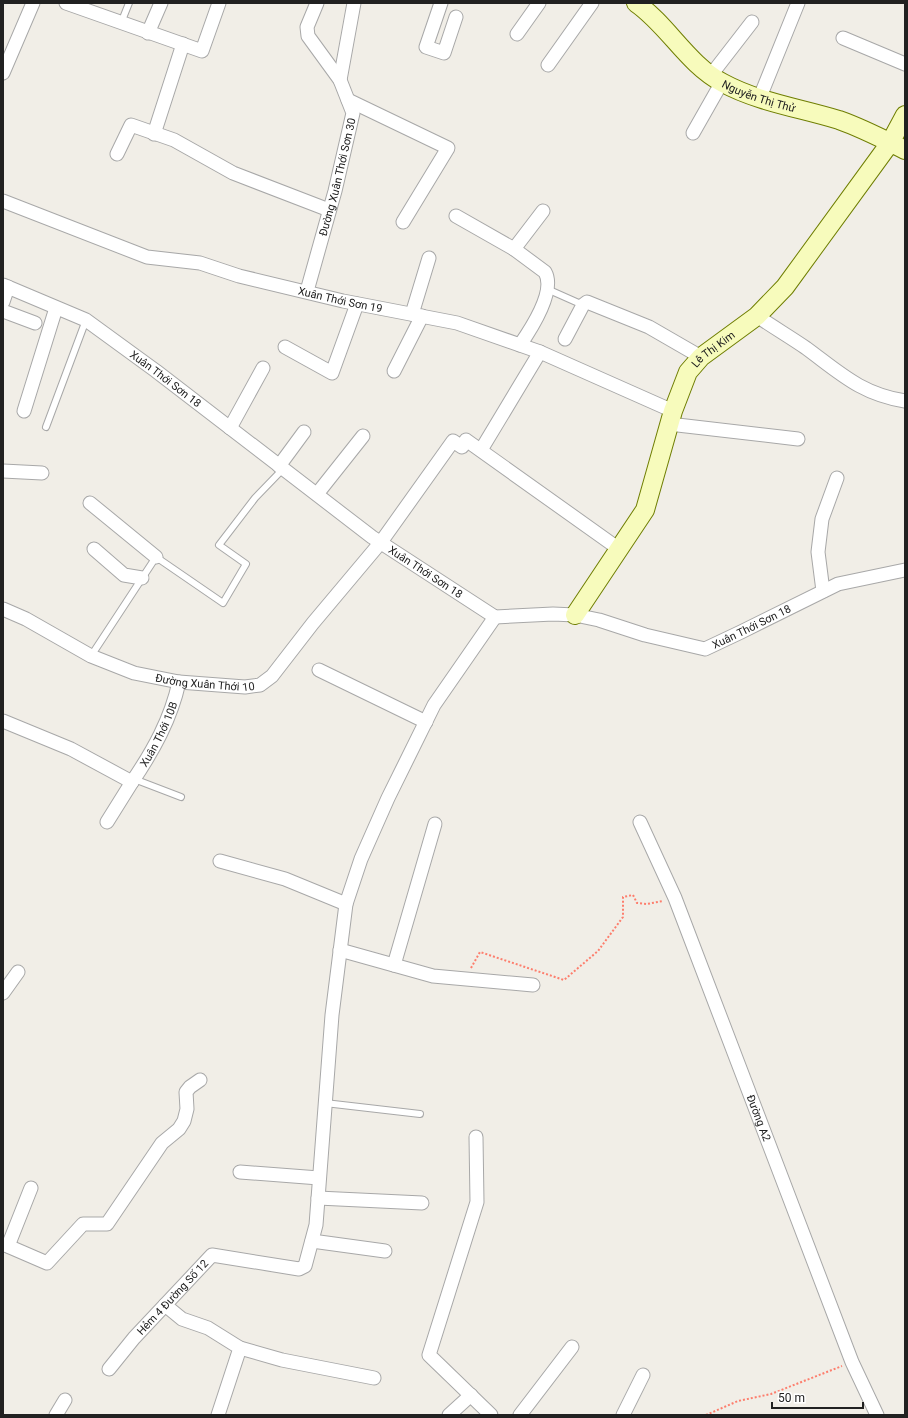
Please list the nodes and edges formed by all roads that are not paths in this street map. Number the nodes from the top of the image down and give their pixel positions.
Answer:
1 (66, 3) edge
2 (129, 3) edge
3 (161, 3) edge
4 (219, 3) edge
5 (317, 3) edge
6 (354, 3) edge
7 (441, 3) edge
8 (539, 3) edge
9 (592, 3) edge
10 (636, 3) edge
11 (798, 3) edge
12 (30, 4) edge
13 (456, 17) dead end
14 (752, 22) dead end
15 (121, 24) junction
16 (148, 32) junction
17 (517, 34) dead end
18 (843, 38) dead end
19 (183, 44) junction
20 (905, 64) edge
21 (548, 65) dead end
22 (3, 73) edge
23 (716, 78) junction
24 (340, 80) junction
25 (760, 97) junction
26 (348, 100) junction
27 (905, 115) edge
28 (693, 133) dead end
29 (154, 134) junction
30 (898, 147) edge
31 (117, 154) dead end
32 (3, 201) edge
33 (329, 210) junction
34 (543, 211) dead end
35 (456, 216) dead end
36 (403, 222) dead end
37 (514, 249) junction
38 (429, 258) dead end
39 (5, 286) edge
40 (547, 289) junction
41 (307, 291) junction
42 (3, 302) edge
43 (357, 304) junction
44 (583, 305) junction
45 (56, 308) junction
46 (3, 311) edge
47 (417, 315) junction
48 (757, 316) junction
49 (86, 320) junction
50 (35, 323) dead end
51 (565, 339) dead end
52 (520, 345) junction
53 (285, 347) dead end
54 (540, 352) junction
55 (701, 357) junction
56 (263, 368) dead end
57 (394, 371) dead end
58 (905, 401) edge
59 (24, 411) dead end
60 (671, 418) junction
61 (46, 427) dead end
62 (230, 428) junction
63 (304, 432) dead end
64 (363, 436) dead end
65 (798, 439) dead end
66 (481, 450) junction
67 (281, 467) junction
68 (3, 471) edge
69 (42, 473) dead end
70 (837, 478) dead end
71 (317, 494) junction
72 (90, 503) dead end
73 (381, 542) junction
74 (94, 549) dead end
75 (619, 549) junction
76 (156, 557) junction
77 (905, 570) edge
78 (142, 578) junction
79 (823, 591) junction
80 (3, 609) edge
81 (575, 615) junction
82 (495, 617) junction
83 (91, 656) junction
84 (319, 670) dead end
85 (179, 682) junction
86 (426, 722) junction
87 (4, 724) edge
88 (133, 781) junction
89 (181, 797) dead end
90 (107, 822) dead end
91 (640, 822) dead end
92 (435, 824) dead end
93 (220, 861) dead end
94 (346, 904) junction
95 (340, 950) junction
96 (394, 965) junction
97 (18, 972) dead end
98 (533, 985) dead end
99 (3, 993) edge
100 (200, 1080) dead end
101 (325, 1104) junction
102 (420, 1114) dead end
103 (476, 1137) dead end
104 (240, 1172) dead end
105 (319, 1178) junction
106 (31, 1188) dead end
107 (318, 1198) junction
108 (422, 1203) dead end
109 (312, 1241) junction
110 (5, 1245) edge
111 (385, 1251) dead end
112 (164, 1305) junction
113 (572, 1347) dead end
114 (240, 1348) junction
115 (109, 1369) dead end
116 (643, 1375) dead end
117 (374, 1378) dead end
118 (471, 1395) junction
119 (65, 1400) dead end
120 (56, 1415) edge
121 (218, 1415) edge
122 (449, 1415) edge
123 (491, 1415) edge
124 (520, 1415) edge
125 (623, 1415) edge
126 (876, 1415) edge

1 - 15 street
2 - 15 lane
3 - 16 street
4 - 19 street
5 - 24 street, Đường Xuân Thới Sơn 30
6 - 24 street
7 - 13 street
8 - 17 street
9 - 21 street
10 - 23 street, Nguyễn Thị Thử
11 - 25 street
12 - 22 street
14 - 23 street
15 - 16 street
16 - 19 street
18 - 20 street
19 - 29 street
23 - 25 street, Nguyễn Thị Thử
23 - 28 street
24 - 26 street, Đường Xuân Thới Sơn 30
25 - 30 street, Nguyễn Thị Thử
26 - 33 street, Đường Xuân Thới Sơn 30
26 - 36 street
27 - 30 street, Lê Thị Kim
29 - 31 street
29 - 33 street
30 - 48 street, Lê Thị Kim
32 - 41 street, Xuân Thới Sơn 19
33 - 41 street, Đường Xuân Thới Sơn 30
34 - 37 street
35 - 37 street
37 - 40 street
38 - 47 street
39 - 42 street
39 - 45 street, Xuân Thới Sơn 18
40 - 44 lane
40 - 52 street
41 - 43 street, Xuân Thới Sơn 19
43 - 47 street, Xuân Thới Sơn 19
43 - 53 street
44 - 51 street
44 - 55 street
45 - 49 street, Xuân Thới Sơn 18
45 - 59 street
46 - 50 street
47 - 52 street, Xuân Thới Sơn 19
47 - 57 street
48 - 55 street, Lê Thị Kim
48 - 58 street
49 - 61 lane
49 - 62 street, Xuân Thới Sơn 18
52 - 54 street, Xuân Thới Sơn 19
54 - 60 street, Xuân Thới Sơn 19
54 - 66 street
55 - 60 street, Lê Thị Kim
56 - 62 street
60 - 65 street, Xuân Thới Sơn 19
60 - 75 street, Lê Thị Kim
62 - 67 street, Xuân Thới Sơn 18
63 - 67 street
64 - 71 street
66 - 73 street, Đường Xuân Thới 10
66 - 75 street
67 - 71 street, Xuân Thới Sơn 18
67 - 76 lane
68 - 69 street
70 - 79 street
71 - 73 street, Xuân Thới Sơn 18
72 - 76 street
73 - 82 street, Xuân Thới Sơn 18
73 - 85 street, Đường Xuân Thới 10
74 - 78 street
75 - 81 street, Lê Thị Kim
76 - 78 lane
77 - 79 street, Xuân Thới Sơn 18
78 - 83 lane
79 - 81 street, Xuân Thới Sơn 18
80 - 83 street, Đường Xuân Thới 10
81 - 82 street, Xuân Thới Sơn 18
82 - 86 street
83 - 85 street, Đường Xuân Thới 10
84 - 86 street
85 - 88 street, Xuân Thới 10B
86 - 94 street
87 - 88 street
88 - 89 lane
88 - 90 street, Xuân Thới 10B
91 - 126 street, Đường A2
92 - 96 street
93 - 94 street
94 - 95 street
95 - 96 street
95 - 101 street
96 - 98 street
97 - 99 street
100 - 110 street
101 - 102 lane
101 - 105 street
103 - 118 street
104 - 105 street
105 - 107 street
106 - 110 street
107 - 108 street
107 - 109 street
109 - 111 street
109 - 112 street, Hẻm 4 Đường Số 12
112 - 114 street
112 - 115 street, Hẻm 4 Đường Số 12
113 - 124 street
114 - 117 street
114 - 121 street
116 - 125 street
118 - 122 street
118 - 123 street
119 - 120 street

